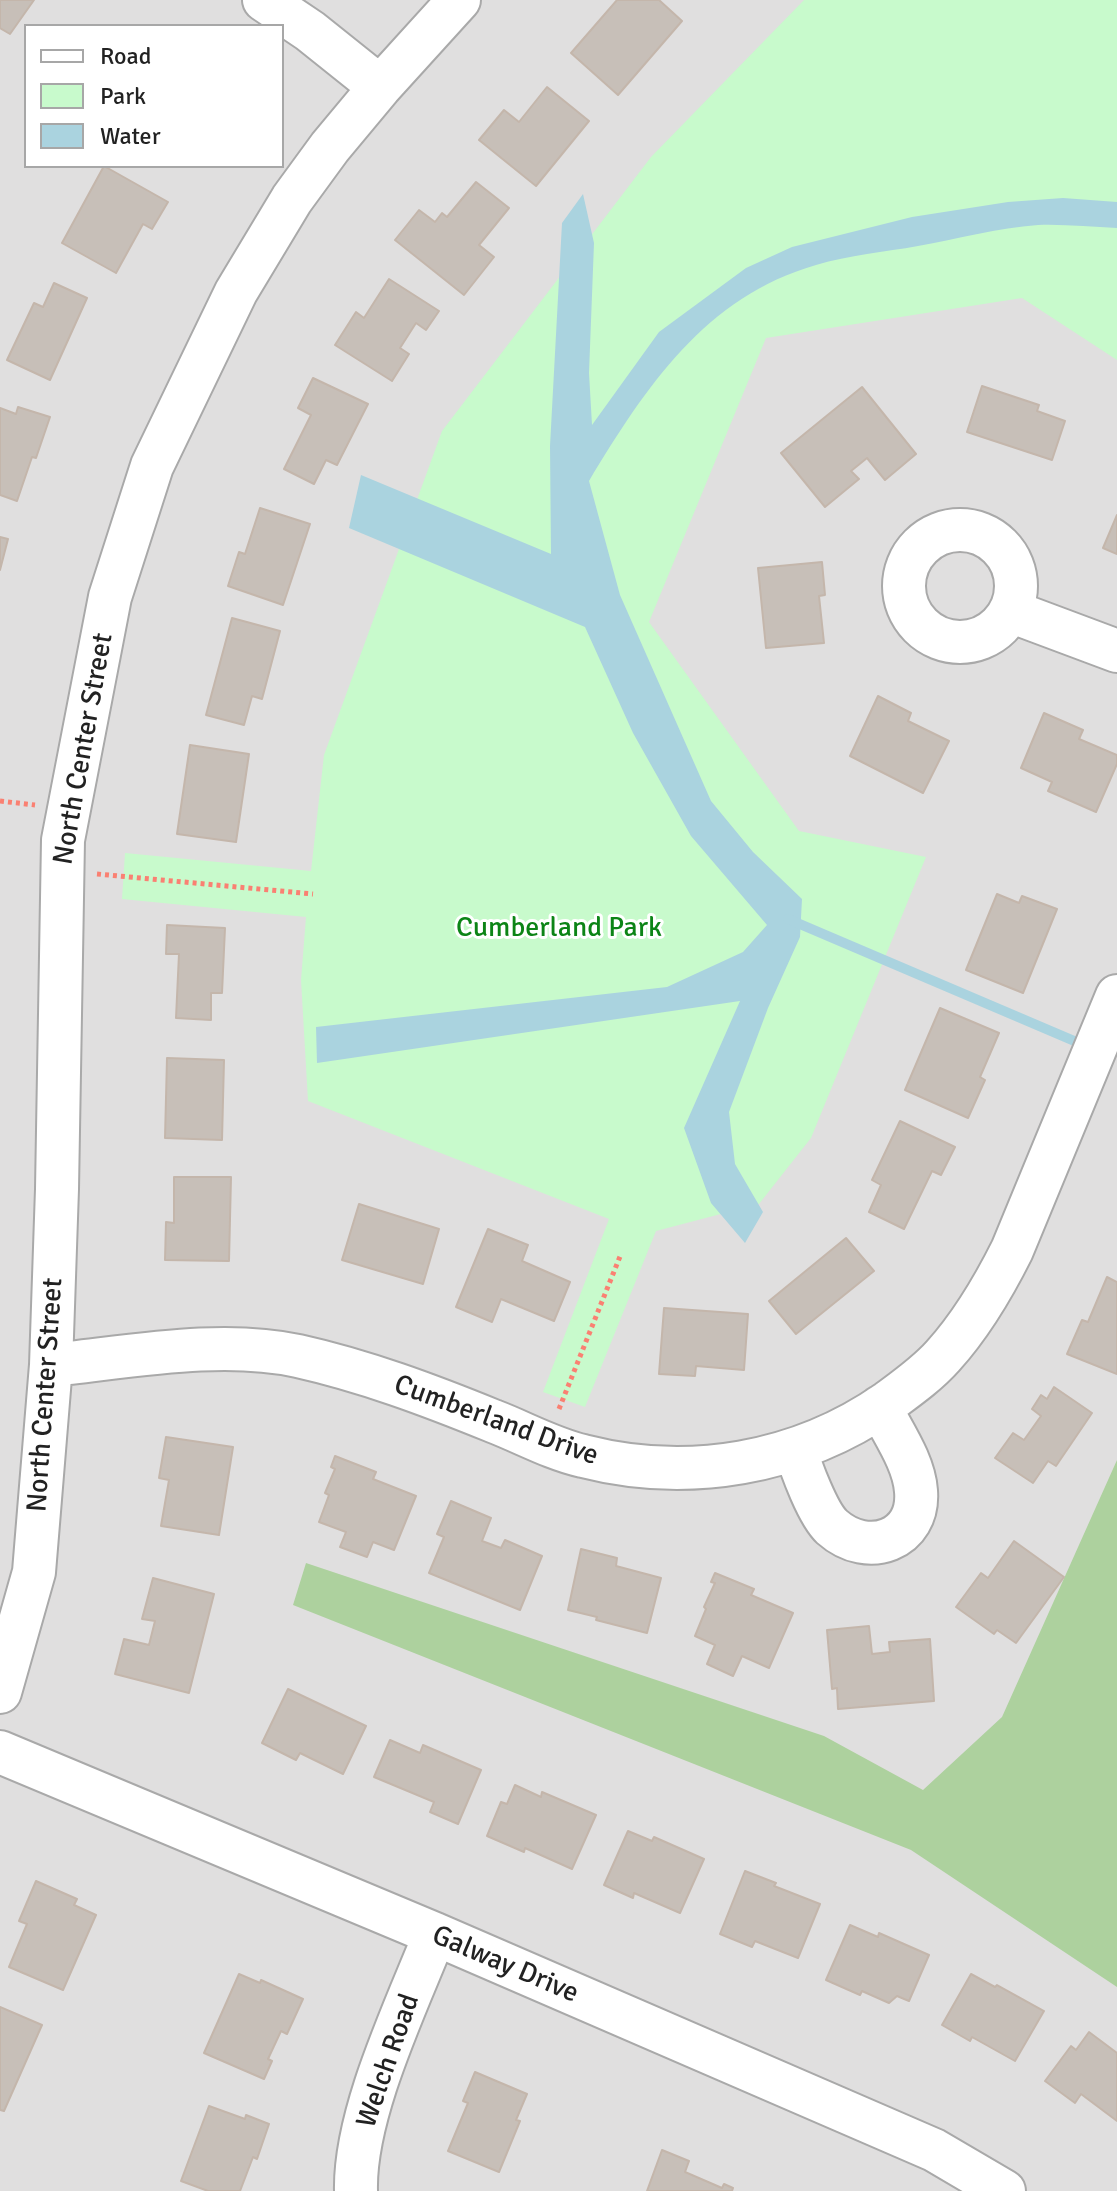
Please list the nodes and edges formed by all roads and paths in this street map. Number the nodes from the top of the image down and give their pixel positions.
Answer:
1 (264, 0) edge
2 (459, 0) edge
3 (380, 87) junction
4 (1010, 611) dead end
5 (1117, 651) edge
6 (0, 801) edge
7 (63, 840) junction
8 (313, 894) dead end
9 (1117, 996) edge
10 (621, 1254) dead end
11 (51, 1365) junction
12 (880, 1407) junction
13 (546, 1442) junction
14 (796, 1450) junction
15 (0, 1692) edge
16 (0, 1752) edge
17 (435, 1934) junction
18 (356, 2191) edge
19 (1004, 2191) edge

1 - 3 street
2 - 3 street, North Center Street
3 - 7 street, North Center Street
4 - 5 street
6 - 7 path
7 - 8 path
7 - 11 street, North Center Street
9 - 12 street, Cumberland Drive
10 - 13 path
11 - 13 street, Cumberland Drive
11 - 15 street, North Center Street
12 - 14 street, Cumberland Drive
12 - 14 street
13 - 14 street, Cumberland Drive
16 - 17 street, Galway Drive
17 - 18 street, Welch Road
17 - 19 street, Galway Drive

